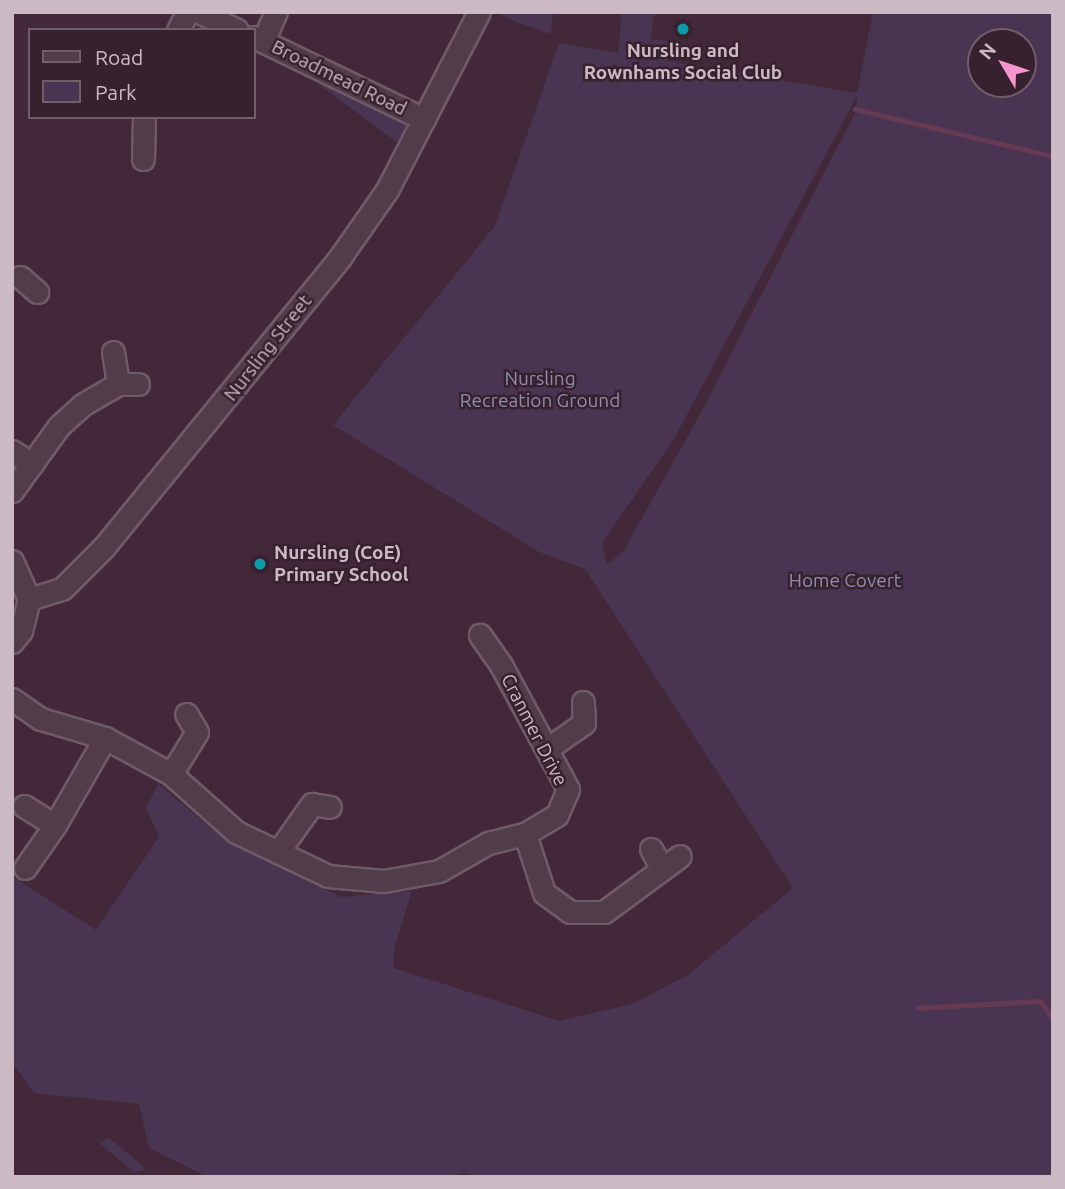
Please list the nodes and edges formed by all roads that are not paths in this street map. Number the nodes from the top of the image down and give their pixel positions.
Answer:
1 (187, 12) edge
2 (199, 12) edge
3 (276, 12) edge
4 (479, 12) edge
5 (179, 28) edge
6 (233, 28) edge
7 (258, 39) edge
8 (144, 119) edge
9 (424, 119) junction
10 (143, 159) dead end
11 (18, 274) edge
12 (37, 292) dead end
13 (113, 352) dead end
14 (12, 451) edge
15 (32, 464) junction
16 (12, 491) edge
17 (12, 561) edge
18 (29, 599) junction
19 (480, 635) dead end
20 (12, 642) edge
21 (12, 699) edge
22 (589, 717) dead end
23 (199, 726) dead end
24 (105, 738) junction
25 (547, 749) junction
26 (171, 774) junction
27 (316, 799) dead end
28 (24, 806) dead end
29 (55, 825) junction
30 (525, 834) junction
31 (651, 849) dead end
32 (278, 852) junction
33 (680, 856) dead end
34 (25, 868) dead end
35 (662, 869) junction

1 - 5 street
2 - 6 street
3 - 7 street
4 - 9 street, Nursling Street
7 - 9 street, Broadmead Road
8 - 10 street
9 - 18 street, Nursling Street
11 - 12 street
13 - 15 street
14 - 15 street
15 - 16 street
17 - 18 street
18 - 20 street
19 - 25 street, Cranmer Drive
21 - 24 street, Cranmer Drive
22 - 25 street
23 - 26 street
24 - 26 street, Cranmer Drive
24 - 29 street
25 - 30 street, Cranmer Drive
26 - 32 street, Cranmer Drive
27 - 32 street
28 - 29 street
29 - 34 street
30 - 32 street, Cranmer Drive
30 - 35 street
31 - 35 street
33 - 35 street

